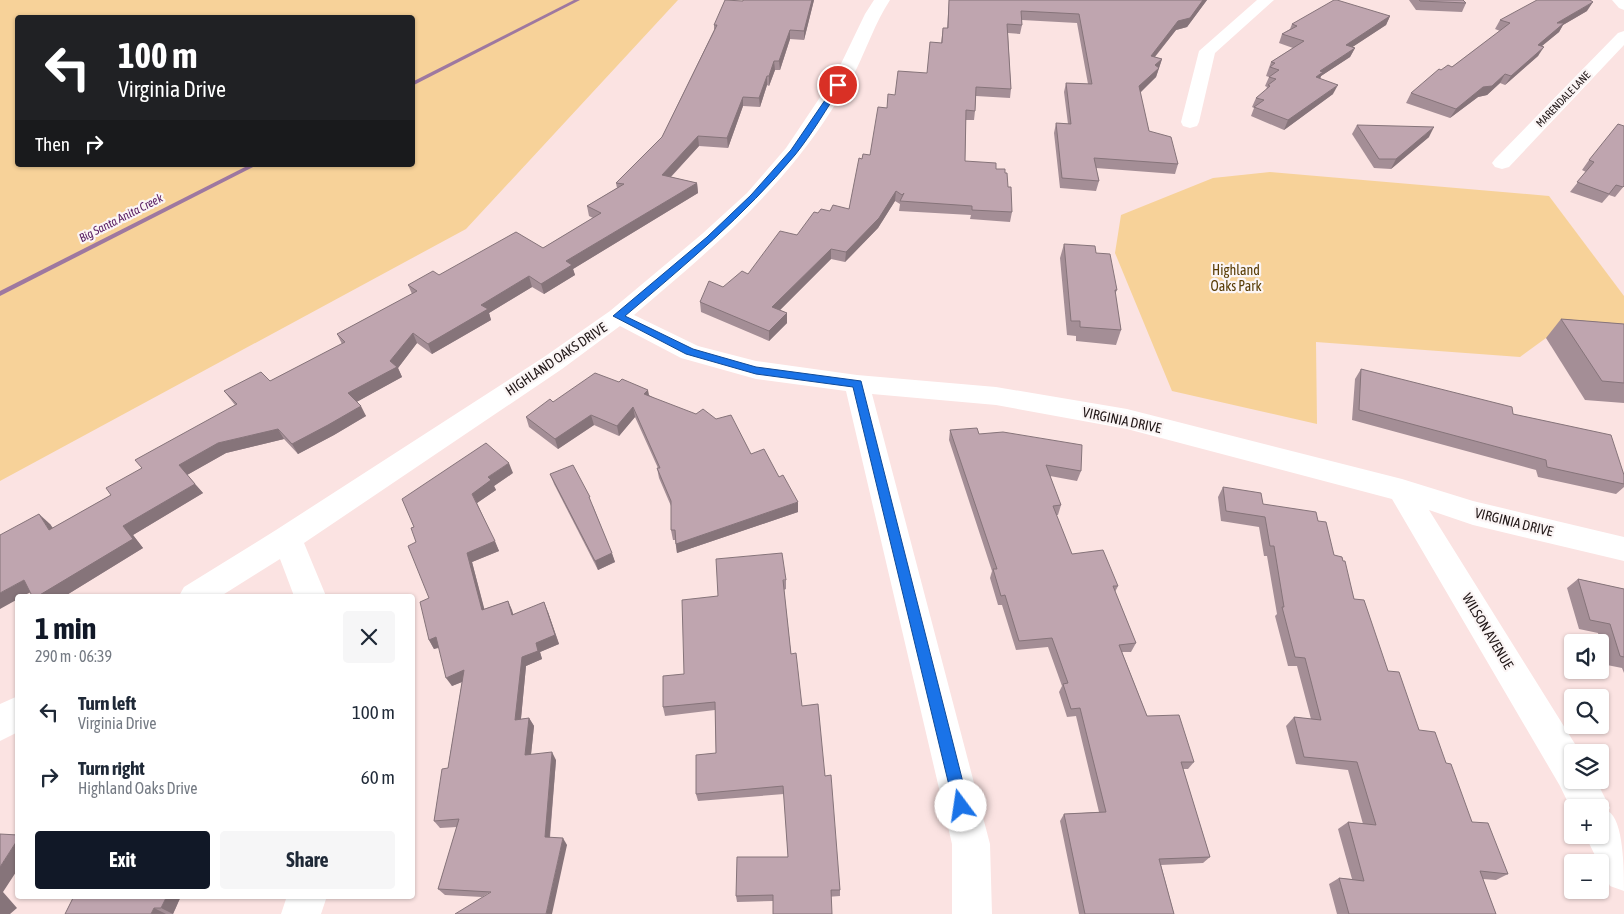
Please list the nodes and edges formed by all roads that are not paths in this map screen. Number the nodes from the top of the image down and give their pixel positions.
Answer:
1 (882, 0) edge
2 (1266, 0) edge
3 (1620, 0) edge
4 (1624, 5) edge
5 (1624, 36) edge
6 (1190, 122) dead end
7 (1502, 163) dead end
8 (618, 316) junction
9 (857, 384) junction
10 (1402, 490) junction
11 (287, 538) junction
12 (1624, 549) edge
13 (197, 594) edge
14 (309, 594) edge
15 (15, 714) edge
16 (0, 724) edge
17 (1564, 760) edge
18 (1609, 843) edge
19 (1624, 872) edge
20 (305, 899) edge
21 (301, 914) edge
22 (972, 914) edge

1 - 8 street, HIGHLAND OAKS DRIVE
2 - 6 street
3 - 4 street
5 - 7 street, MARENDALE LANE
8 - 9 street, VIRGINIA DRIVE
8 - 11 street, HIGHLAND OAKS DRIVE
9 - 10 street, VIRGINIA DRIVE
9 - 22 street
10 - 12 street, VIRGINIA DRIVE
10 - 17 street, WILSON AVENUE
11 - 13 street, HIGHLAND OAKS DRIVE
11 - 14 street
15 - 16 street
18 - 19 street
20 - 21 street

